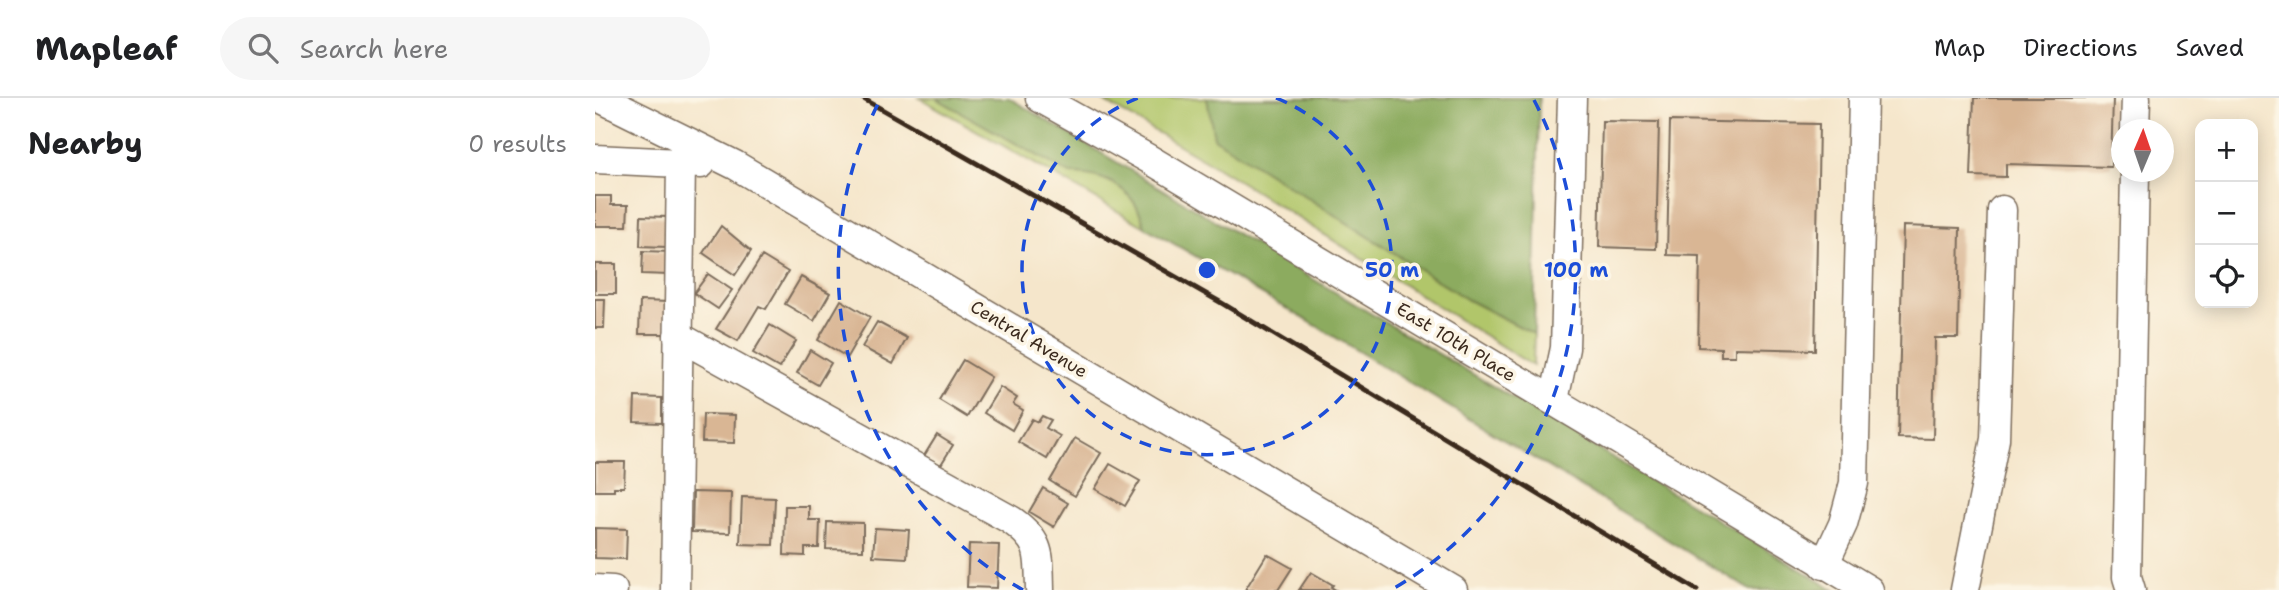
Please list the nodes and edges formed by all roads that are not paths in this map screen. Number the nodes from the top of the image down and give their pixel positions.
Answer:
1 (600, 98) edge
2 (1040, 98) edge
3 (1572, 98) edge
4 (1863, 98) edge
5 (2136, 98) edge
6 (2135, 119) edge
7 (595, 159) edge
8 (681, 163) junction
9 (735, 165) junction
10 (2135, 182) edge
11 (2002, 210) dead end
12 (678, 336) junction
13 (1554, 400) junction
14 (1824, 565) junction
15 (595, 589) edge
16 (613, 590) edge
17 (675, 590) edge
18 (1040, 590) edge
19 (1453, 590) edge
20 (1869, 590) edge
21 (1965, 590) edge
22 (2131, 590) edge

1 - 9 street, Central Avenue
2 - 13 street, East 10th Place
3 - 13 street
4 - 14 street
5 - 6 street
7 - 8 street
8 - 9 street
8 - 12 street
9 - 19 street, Central Avenue
10 - 22 street
11 - 21 street
12 - 17 street
12 - 18 street
13 - 14 street, East 10th Place
14 - 20 street, East 10th Place
15 - 16 street

